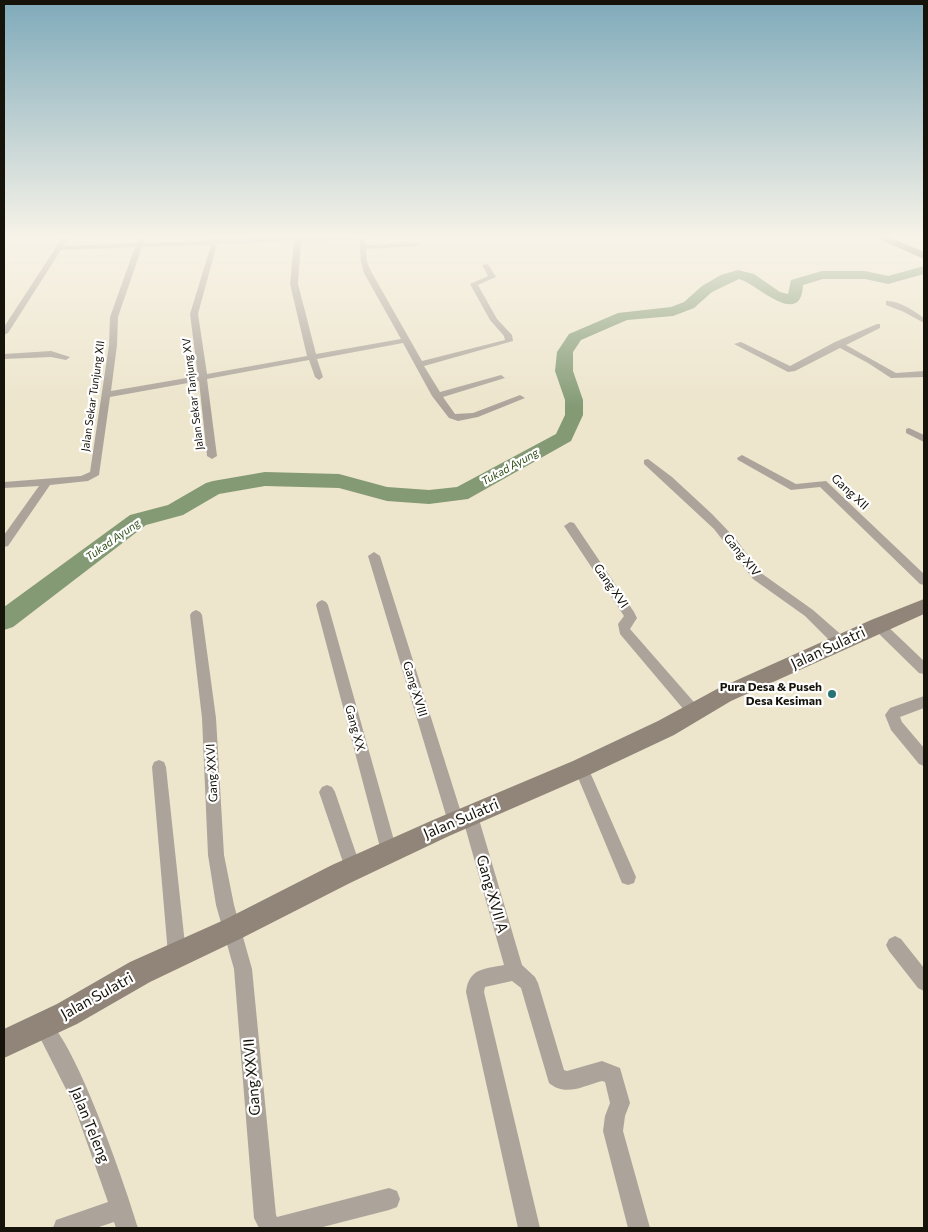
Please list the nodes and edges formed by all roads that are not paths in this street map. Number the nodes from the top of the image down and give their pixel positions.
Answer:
1 (30, 292) edge
2 (122, 292) edge
3 (198, 292) edge
4 (297, 292) edge
5 (379, 292) edge
6 (479, 292) edge
7 (889, 304) dead end
8 (924, 321) edge
9 (877, 326) dead end
10 (4, 333) edge
11 (407, 340) junction
12 (738, 344) dead end
13 (838, 344) junction
14 (4, 357) edge
15 (66, 357) dead end
16 (312, 357) junction
17 (420, 364) junction
18 (924, 374) edge
19 (203, 377) junction
20 (318, 377) dead end
21 (501, 378) dead end
22 (106, 395) junction
23 (438, 396) junction
24 (520, 398) dead end
25 (909, 431) dead end
26 (924, 439) edge
27 (212, 456) dead end
28 (742, 458) dead end
29 (648, 462) dead end
30 (47, 482) junction
31 (4, 486) edge
32 (570, 526) dead end
33 (4, 543) edge
34 (374, 556) dead end
35 (924, 581) edge
36 (322, 605) dead end
37 (924, 606) edge
38 (196, 615) dead end
39 (878, 625) junction
40 (840, 642) junction
41 (924, 669) edge
42 (924, 702) edge
43 (695, 713) junction
44 (924, 759) edge
45 (160, 767) dead end
46 (581, 768) junction
47 (327, 792) dead end
48 (463, 819) junction
49 (388, 851) junction
50 (353, 868) junction
51 (628, 877) dead end
52 (233, 929) junction
53 (895, 945) dead end
54 (177, 954) junction
55 (515, 971) junction
56 (924, 982) edge
57 (43, 1026) junction
58 (4, 1044) edge
59 (389, 1199) dead end
60 (124, 1219) edge
61 (273, 1227) edge
62 (64, 1228) edge
63 (529, 1228) edge
64 (639, 1228) edge

1 - 10 street
2 - 22 street, Jalan Sekar Tunjung XII
3 - 19 street, Jalan Sekar Tanjung XV
4 - 16 street
5 - 11 street
6 - 17 street
7 - 8 street
9 - 13 street
11 - 16 street
11 - 17 street
12 - 13 street
13 - 18 street
14 - 15 street
16 - 19 street
16 - 20 street
17 - 23 street
19 - 22 street
19 - 27 street, Jalan Sekar Tanjung XV
21 - 23 street
22 - 30 street, Jalan Sekar Tunjung XII
23 - 24 street
25 - 26 street
28 - 35 street, Gang XII
29 - 40 street, Gang XIV
30 - 31 street, Jalan Sekar Tunjung XII
30 - 33 street
32 - 43 street, Gang XVI
34 - 48 street, Gang XVIII
36 - 49 street, Gang XX
37 - 39 main road, Jalan Sulatri
38 - 52 street, Gang XXVI
39 - 40 main road, Jalan Sulatri
39 - 41 street
40 - 43 main road, Jalan Sulatri
42 - 44 street
43 - 46 main road, Jalan Sulatri
45 - 54 street
46 - 48 main road, Jalan Sulatri
46 - 51 street
47 - 50 street
48 - 49 main road, Jalan Sulatri
48 - 55 street, Gang XVII A
49 - 50 main road, Jalan Sulatri
50 - 52 main road, Jalan Sulatri
52 - 54 main road, Jalan Sulatri
52 - 61 street, Gang XXVII
53 - 56 street
54 - 57 main road, Jalan Sulatri
55 - 63 street
55 - 64 street
57 - 58 main road, Jalan Sulatri
57 - 60 street, Jalan Teleng
59 - 61 street
60 - 62 street

